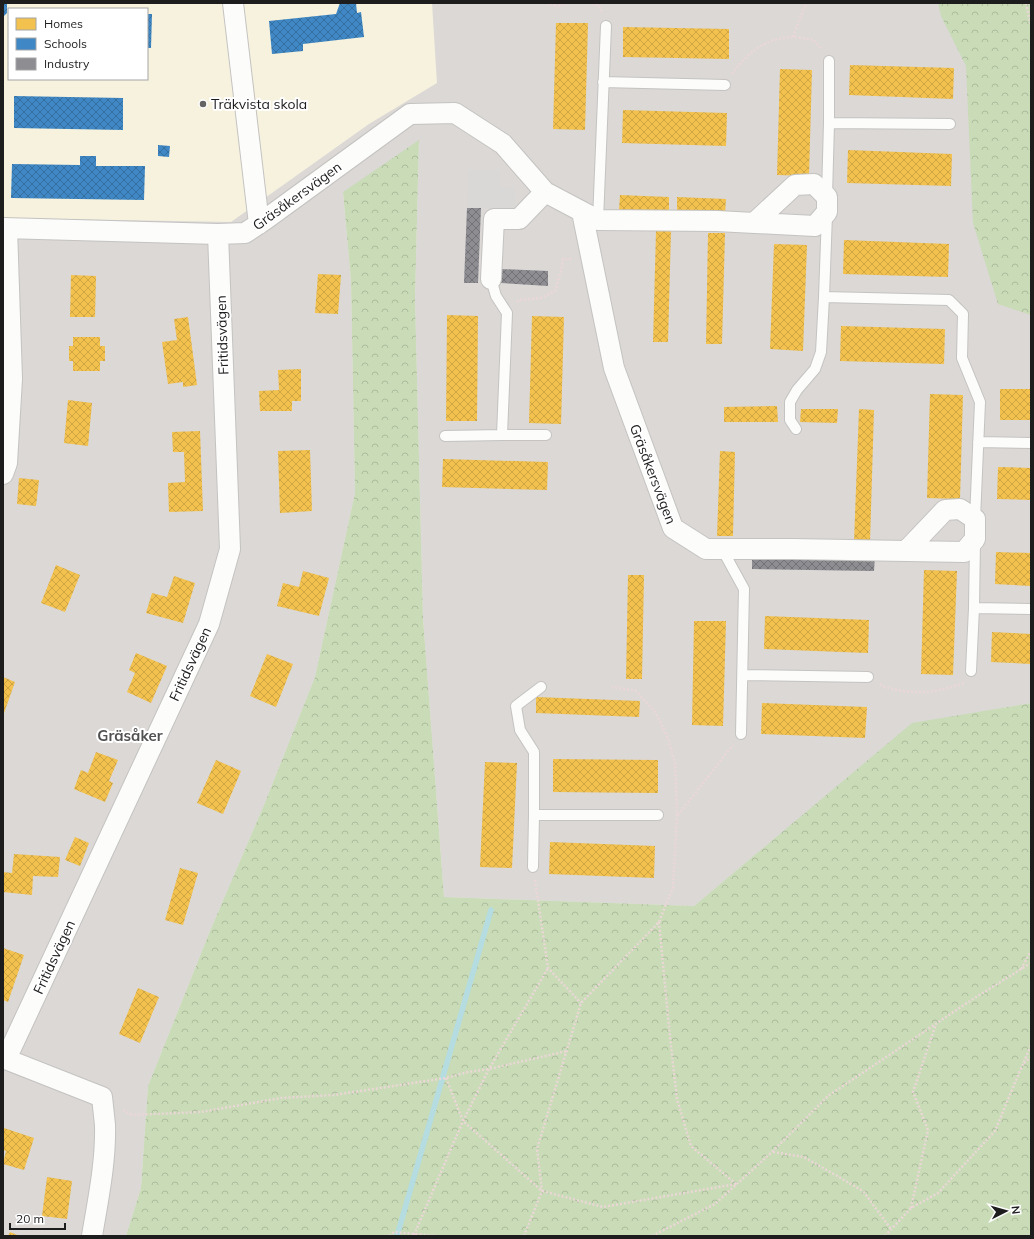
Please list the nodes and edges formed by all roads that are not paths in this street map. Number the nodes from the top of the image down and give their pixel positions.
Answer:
1 (233, 3) edge
2 (606, 26) dead end
3 (829, 61) road end
4 (603, 82) junction
5 (725, 85) road end
6 (829, 123) junction
7 (950, 124) dead end
8 (545, 192) junction
9 (827, 205) junction
10 (590, 216) junction
11 (754, 223) junction
12 (259, 224) junction
13 (5, 228) edge
14 (218, 234) junction
15 (491, 279) joint
16 (824, 297) junction
17 (796, 429) dead end
18 (502, 435) junction
19 (546, 435) dead end
20 (445, 436) dead end
21 (978, 442) junction
22 (1031, 443) edge
23 (3, 474) edge
24 (975, 519) junction
25 (975, 539) junction
26 (722, 549) junction
27 (906, 551) junction
28 (974, 608) junction
29 (1031, 609) edge
30 (971, 671) road end
31 (743, 675) junction
32 (868, 678) road end
33 (541, 687) dead end
34 (741, 734) road end
35 (534, 815) junction
36 (658, 815) dead end
37 (533, 867) road end
38 (4, 1059) edge
39 (92, 1236) edge

1 - 12 street
2 - 4 lane
3 - 6 lane
4 - 5 lane
4 - 10 lane
6 - 7 lane
6 - 9 lane
8 - 10 street, Gräsåkersvägen
8 - 12 street, Gräsåkersvägen
8 - 15 street
9 - 11 street, Gräsåkersvägen
9 - 11 street
9 - 16 lane
10 - 11 street, Gräsåkersvägen
10 - 26 street, Gräsåkersvägen
12 - 14 street, Gräsåkersvägen
13 - 14 street, Gräsåkersvägen
13 - 23 street
14 - 38 street, Fritidsvägen
15 - 18 lane
16 - 17 lane
16 - 21 lane
18 - 19 lane
18 - 20 lane
21 - 22 lane
21 - 24 lane
24 - 25 street
24 - 27 street
25 - 27 street, Gräsåkersvägen
25 - 28 lane
26 - 27 street, Gräsåkersvägen
26 - 31 lane
28 - 29 lane
28 - 30 lane
31 - 32 lane
31 - 34 lane
33 - 35 lane
35 - 36 lane
35 - 37 lane
38 - 39 street

